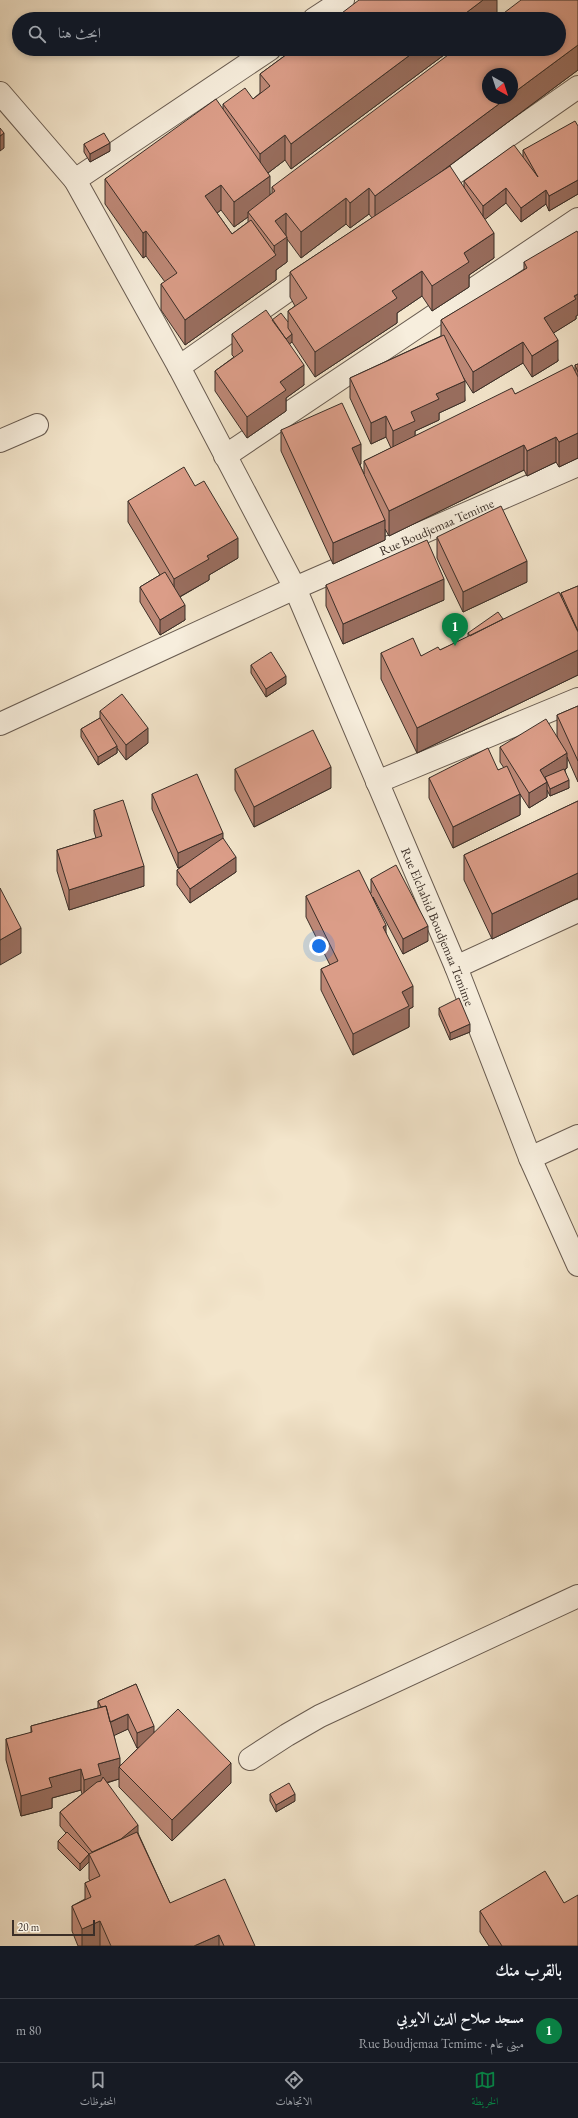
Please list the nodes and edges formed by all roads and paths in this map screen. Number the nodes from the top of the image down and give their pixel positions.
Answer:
1 (342, 0) edge
2 (324, 12) edge
3 (260, 56) edge
4 (578, 87) edge
5 (0, 93) edge
6 (75, 180) junction
7 (415, 202) edge
8 (578, 219) edge
9 (330, 261) edge
10 (180, 367) junction
11 (37, 425) dead end
12 (0, 441) edge
13 (225, 456) junction
14 (578, 465) edge
15 (295, 588) junction
16 (578, 699) edge
17 (0, 724) edge
18 (377, 782) junction
19 (578, 911) edge
20 (456, 967) junction
21 (578, 1136) edge
22 (530, 1158) junction
23 (578, 1265) edge
24 (578, 1596) edge
25 (250, 1759) dead end

1 - 2 street
3 - 6 street
4 - 7 street
5 - 6 street, Rue Elchahid Boudjemaa Temime
6 - 10 street, Rue Elchahid Boudjemaa Temime
8 - 13 street
9 - 10 street
10 - 13 street, Rue Elchahid Boudjemaa Temime
11 - 12 street
13 - 15 street, Rue Elchahid Boudjemaa Temime
14 - 15 street, Rue Boudjemaa Temime
15 - 17 street, Rue Boudjemaa Temime
15 - 18 street, Rue Elchahid Boudjemaa Temime
16 - 18 street
18 - 20 street, Rue Elchahid Boudjemaa Temime
19 - 20 street
20 - 22 street, Rue Elchahid Boudjemaa Temime
21 - 22 street
22 - 23 street, Rue Elchahid Boudjemaa Temime
24 - 25 street

